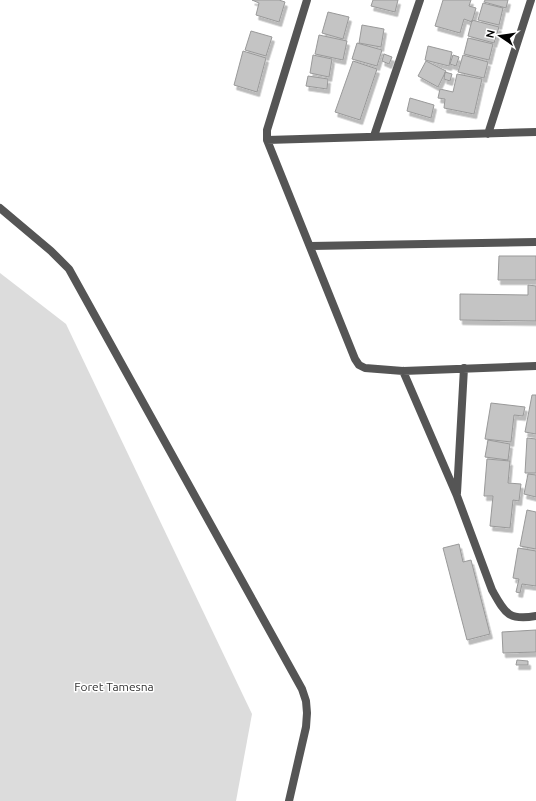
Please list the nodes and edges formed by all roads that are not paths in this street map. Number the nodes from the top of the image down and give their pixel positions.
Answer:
1 (307, 0) edge
2 (420, 0) edge
3 (532, 0) edge
4 (536, 132) edge
5 (488, 134) junction
6 (374, 136) junction
7 (267, 140) junction
8 (0, 208) edge
9 (536, 242) edge
10 (311, 246) junction
11 (536, 366) edge
12 (464, 368) junction
13 (403, 371) junction
14 (457, 496) junction
15 (536, 616) edge
16 (289, 801) edge

1 - 7 street
2 - 6 street
3 - 5 street
4 - 5 street
5 - 6 street
6 - 7 street
7 - 10 street
8 - 16 street
9 - 10 street
10 - 13 street
11 - 12 street
12 - 13 street
12 - 14 street
13 - 14 street
14 - 15 street

